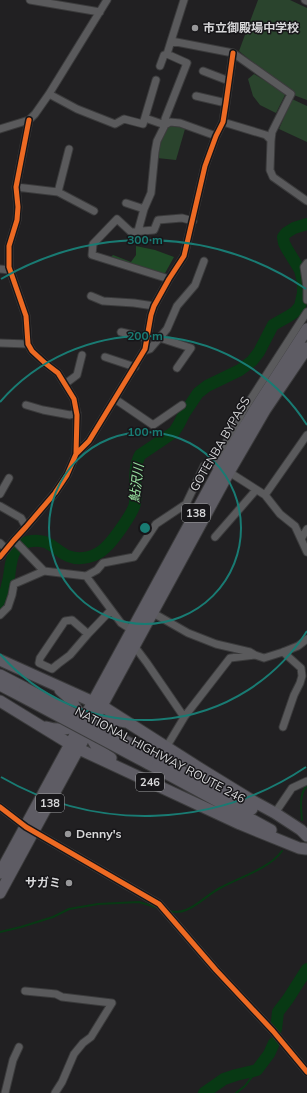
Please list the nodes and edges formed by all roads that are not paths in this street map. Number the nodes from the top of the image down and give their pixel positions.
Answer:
1 (30, 0) edge
2 (107, 0) edge
3 (184, 0) edge
4 (100, 12) junction
5 (171, 41) junction
6 (232, 53) junction
7 (167, 54) junction
8 (160, 66) dead end
9 (203, 70) dead end
10 (156, 80) dead end
11 (229, 81) junction
12 (49, 94) junction
13 (196, 96) dead end
14 (226, 103) junction
15 (145, 118) junction
16 (29, 120) junction
17 (223, 122) junction
18 (165, 125) junction
19 (0, 130) edge
20 (216, 136) junction
21 (270, 140) junction
22 (69, 149) dead end
23 (16, 187) junction
24 (58, 192) junction
25 (307, 201) edge
26 (126, 203) dead end
27 (144, 209) junction
28 (94, 211) dead end
29 (193, 221) junction
30 (138, 231) junction
31 (204, 261) dead end
32 (307, 263) edge
33 (0, 269) edge
34 (10, 270) junction
35 (169, 279) junction
36 (91, 296) dead end
37 (307, 300) edge
38 (154, 306) junction
39 (307, 312) edge
40 (307, 329) edge
41 (121, 332) dead end
42 (147, 338) junction
43 (160, 338) junction
44 (0, 343) edge
45 (28, 344) junction
46 (307, 348) edge
47 (144, 351) junction
48 (82, 355) dead end
49 (105, 357) dead end
50 (135, 367) junction
51 (176, 368) dead end
52 (65, 384) junction
53 (115, 399) junction
54 (26, 405) dead end
55 (182, 405) dead end
56 (77, 413) junction
57 (307, 435) edge
58 (76, 454) junction
59 (221, 468) junction
60 (9, 478) dead end
61 (256, 490) junction
62 (0, 494) edge
63 (265, 495) junction
64 (0, 506) edge
65 (26, 527) junction
66 (307, 529) edge
67 (216, 537) dead end
68 (301, 539) junction
69 (15, 541) junction
70 (0, 543) edge
71 (6, 549) junction
72 (307, 552) edge
73 (0, 558) edge
74 (44, 570) junction
75 (86, 576) junction
76 (111, 610) junction
77 (153, 613) junction
78 (0, 615) edge
79 (132, 630) junction
80 (88, 634) junction
81 (307, 639) edge
82 (134, 647) junction
83 (283, 652) junction
84 (255, 655) junction
85 (0, 660) edge
86 (14, 667) junction
87 (0, 675) edge
88 (0, 685) edge
89 (23, 692) junction
90 (0, 701) edge
91 (96, 707) junction
92 (184, 717) junction
93 (38, 725) junction
94 (86, 725) junction
95 (133, 725) junction
96 (283, 727) dead end
97 (77, 743) junction
98 (166, 746) junction
99 (307, 781) edge
100 (158, 785) junction
101 (0, 807) edge
102 (276, 813) junction
103 (30, 829) junction
104 (307, 843) edge
105 (0, 873) edge
106 (0, 893) edge
107 (25, 991) dead end
108 (19, 1047) dead end
109 (307, 1072) edge
110 (5, 1093) edge
111 (55, 1093) edge

1 - 4 street
2 - 4 street
3 - 5 street
4 - 12 street
5 - 6 street
5 - 7 street
6 - 11 street
6 - 21 street
7 - 8 street
7 - 18 street
9 - 11 street
10 - 15 street
11 - 14 street
12 - 15 street
12 - 16 street
13 - 14 street
14 - 17 street
15 - 18 street
16 - 19 street
16 - 23 street
17 - 20 street
17 - 21 street
18 - 20 street
18 - 27 street
20 - 29 street
21 - 25 street
22 - 24 street
23 - 24 street
23 - 34 street
24 - 28 street
26 - 27 street
27 - 30 street
29 - 30 street
29 - 35 street
30 - 35 street
31 - 43 street
32 - 37 street
33 - 34 street
34 - 45 street
35 - 38 street
36 - 38 street
38 - 42 street
39 - 59 street
40 - 59 highway, GOTENBA BYPASS / 138
41 - 42 street
42 - 47 street
43 - 47 street
43 - 51 street
44 - 45 street
45 - 52 street
46 - 59 highway, GOTENBA BYPASS / 138
47 - 50 street
48 - 52 street
49 - 50 street
50 - 53 street
52 - 56 street
53 - 55 street
53 - 58 street
54 - 56 street
56 - 58 street
57 - 63 street
58 - 65 street
59 - 61 street
59 - 75 street
59 - 77 highway, GOTENBA BYPASS / 138
59 - 79 highway, GOTENBA BYPASS / 138
60 - 62 street
61 - 63 street
61 - 67 street
63 - 68 street
64 - 65 street
65 - 69 street
66 - 68 street
68 - 72 street
69 - 71 street
69 - 74 street
70 - 71 street
71 - 73 street
74 - 75 street
74 - 78 street
75 - 76 street
76 - 79 street
76 - 80 street
77 - 82 highway, GOTENBA BYPASS / 138
77 - 84 street
79 - 91 highway, GOTENBA BYPASS / 138
80 - 80 street
81 - 83 street
82 - 91 highway, GOTENBA BYPASS / 138
82 - 92 street
83 - 84 street
83 - 96 street
84 - 92 street
85 - 86 highway
86 - 91 highway
86 - 94 highway
87 - 89 highway, NATIONAL HIGHWAY ROUTE 246 / 246
88 - 89 highway, NATIONAL HIGHWAY ROUTE 246 / 246
89 - 104 highway, NATIONAL HIGHWAY ROUTE 246 / 246, bridge
90 - 93 highway, 246
91 - 94 highway
91 - 95 highway
92 - 98 street
93 - 94 highway
93 - 97 highway, 246
94 - 95 highway
94 - 97 highway, 138
94 - 100 highway
95 - 98 highway
97 - 100 highway, 246
97 - 103 highway, 138
98 - 102 highway
99 - 102 street
100 - 104 highway, 246
101 - 103 street
102 - 104 highway
103 - 105 highway, 138
103 - 106 highway, 138
103 - 109 street
107 - 111 street
108 - 110 street

